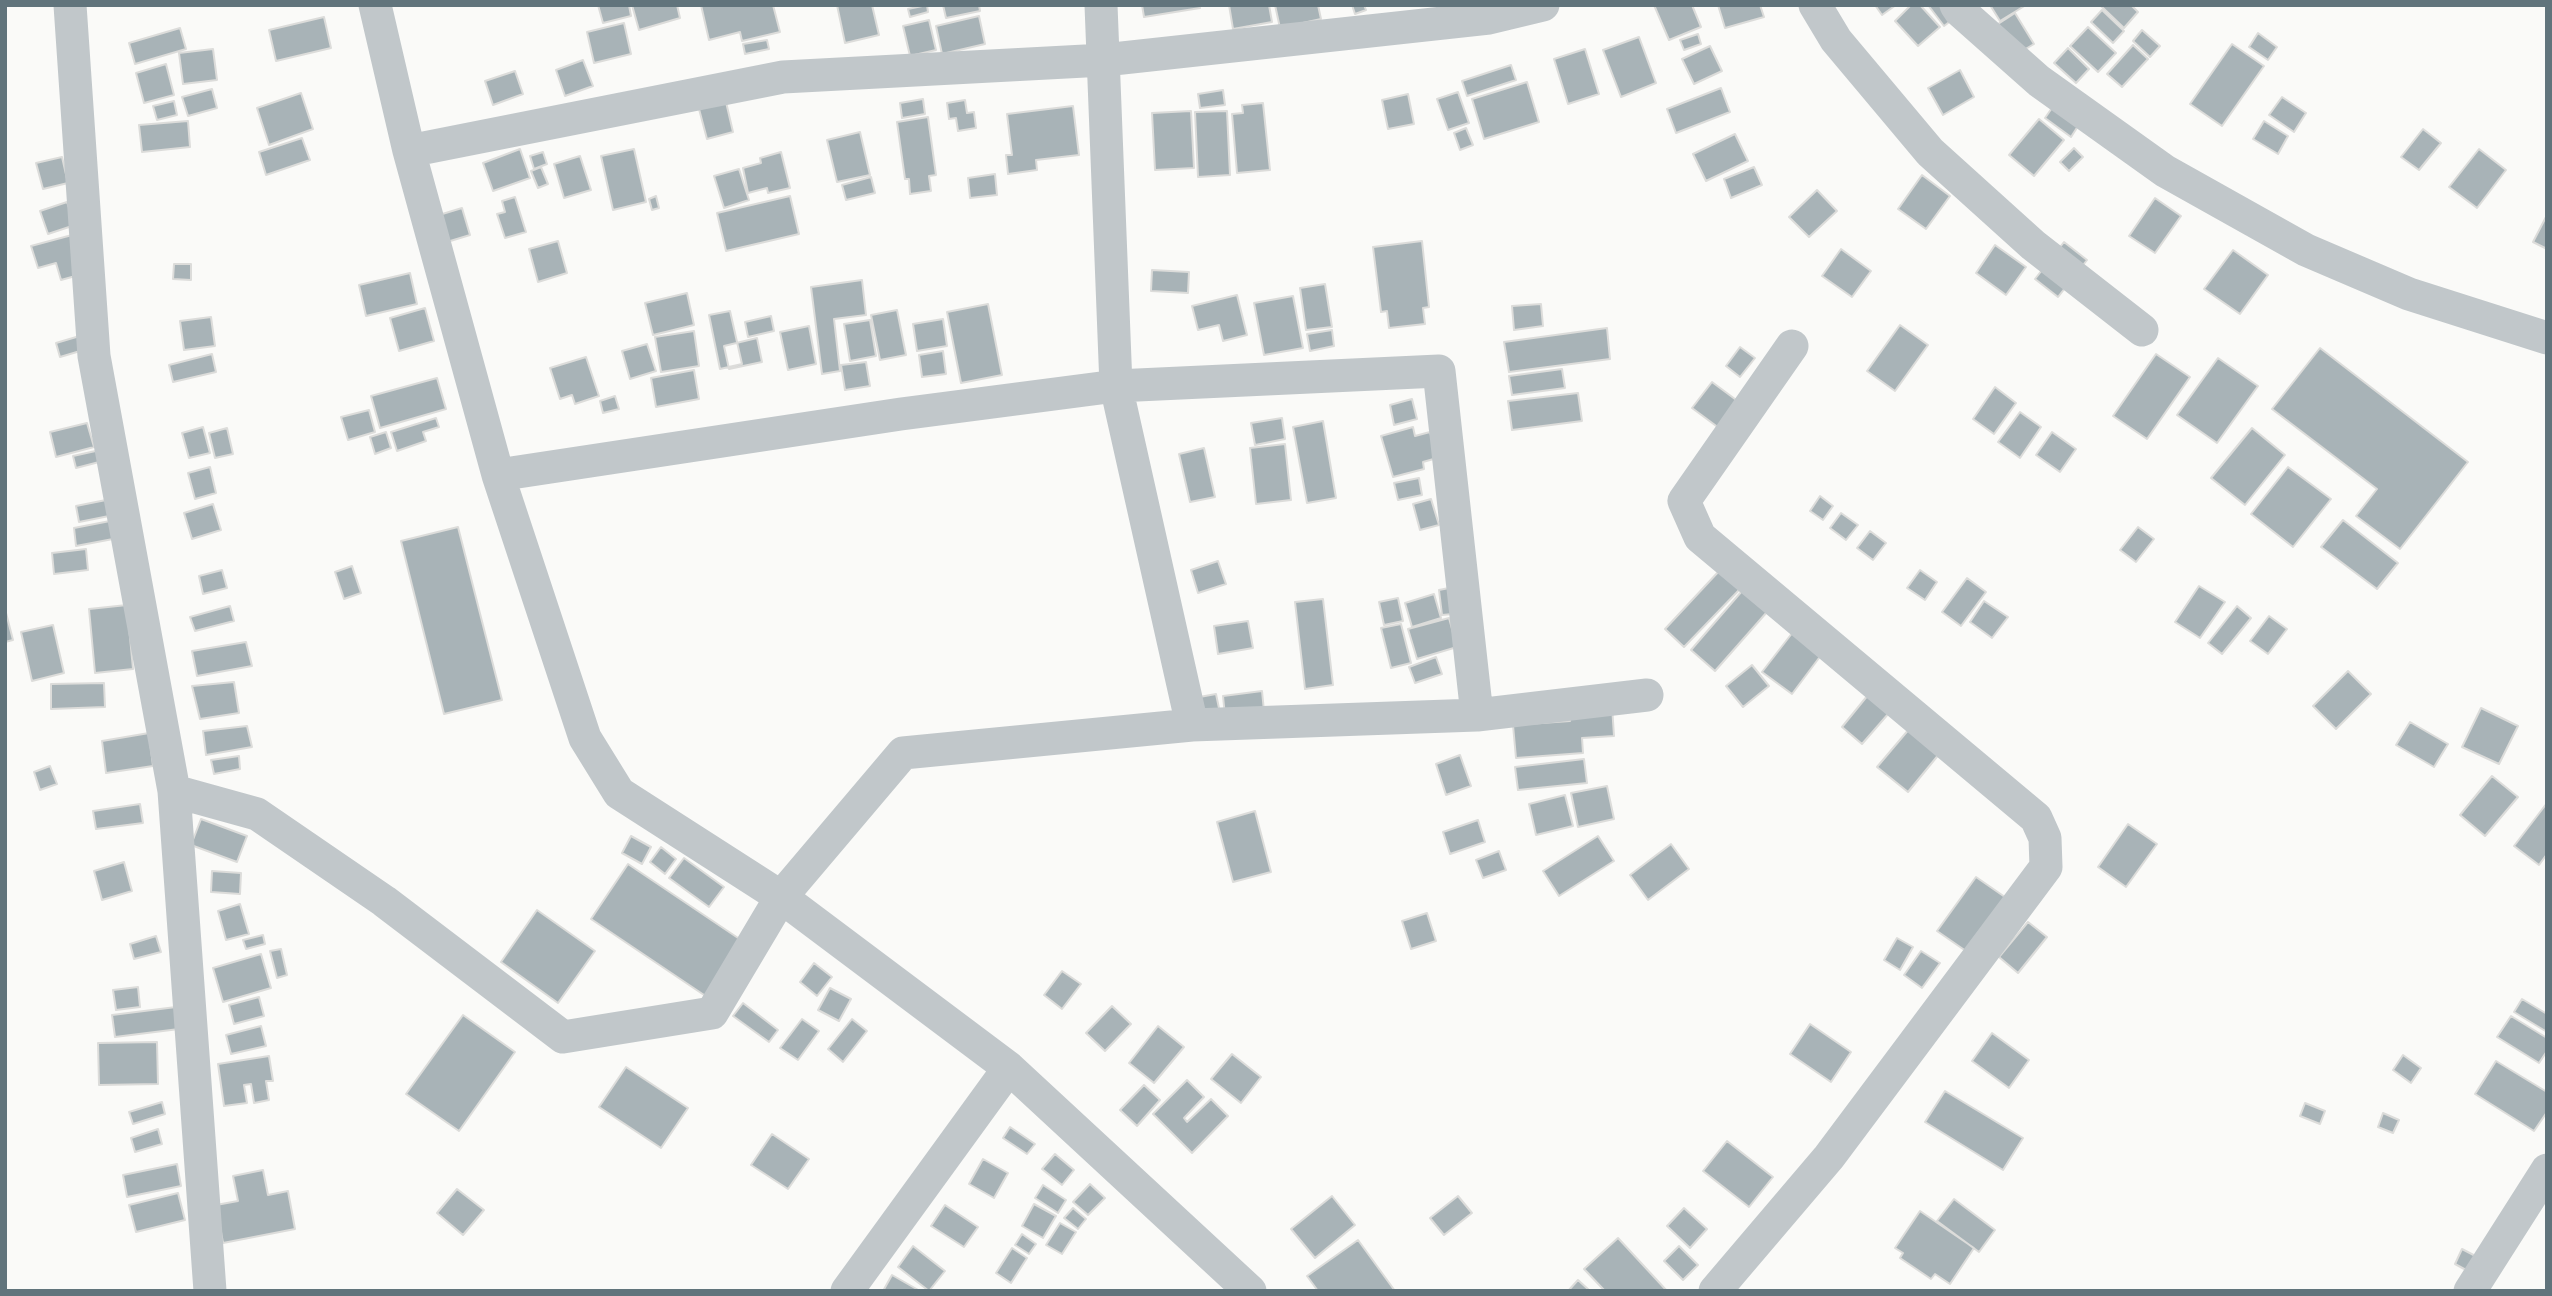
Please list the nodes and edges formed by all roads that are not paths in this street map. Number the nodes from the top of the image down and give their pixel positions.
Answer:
1 (70, 5) edge
2 (375, 5) edge
3 (1101, 5) edge
4 (1543, 5) edge
5 (1815, 5) edge
6 (1956, 5) edge
7 (1104, 60) junction
8 (409, 150) junction
9 (2142, 330) dead end
10 (2547, 338) edge
11 (1792, 346) dead end
12 (1116, 386) junction
13 (498, 475) junction
14 (1647, 695) dead end
15 (1477, 715) junction
16 (1192, 725) junction
17 (174, 791) junction
18 (782, 897) junction
19 (1009, 1068) junction
20 (2547, 1170) edge
21 (210, 1291) edge
22 (847, 1291) edge
23 (1250, 1291) edge
24 (1715, 1291) edge
25 (2470, 1291) edge

1 - 17 street
2 - 8 street
3 - 7 street
4 - 7 street
5 - 9 street
6 - 10 street
7 - 8 street
7 - 12 street
8 - 13 street
11 - 24 street
12 - 13 street
12 - 15 street
12 - 16 street
13 - 18 street
14 - 15 street
15 - 16 street
16 - 18 street
17 - 18 street
17 - 21 street
18 - 19 street
19 - 22 street
19 - 23 street
20 - 25 street

